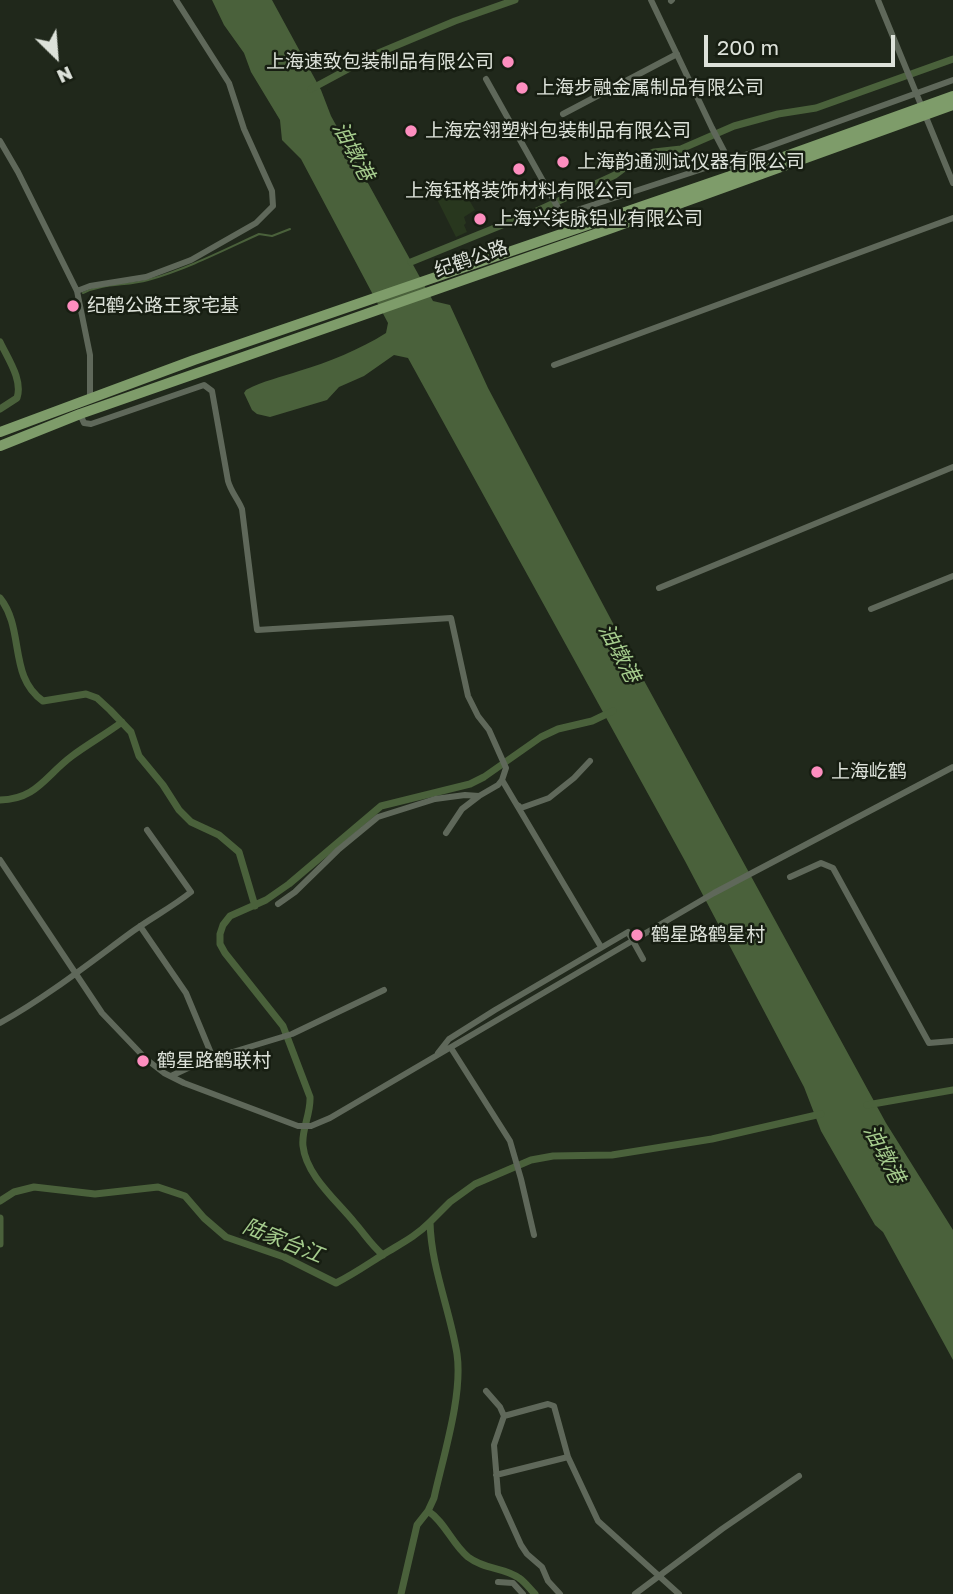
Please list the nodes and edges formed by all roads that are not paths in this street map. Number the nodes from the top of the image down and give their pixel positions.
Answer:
1 (176, 0) edge
2 (651, 0) edge
3 (878, 0) edge
4 (677, 54) junction
5 (486, 79) dead end
6 (953, 80) edge
7 (916, 93) junction
8 (953, 96) edge
9 (953, 105) edge
10 (563, 114) dead end
11 (0, 141) edge
12 (730, 160) junction
13 (767, 167) junction
14 (736, 174) junction
15 (953, 184) edge
16 (953, 218) edge
17 (610, 223) junction
18 (77, 291) junction
19 (554, 365) dead end
20 (90, 397) junction
21 (80, 414) junction
22 (0, 432) edge
23 (0, 446) edge
24 (953, 467) edge
25 (953, 576) edge
26 (659, 588) dead end
27 (871, 609) dead end
28 (590, 761) dead end
29 (953, 767) edge
30 (502, 780) junction
31 (479, 796) junction
32 (518, 805) junction
33 (147, 830) dead end
34 (446, 833) dead end
35 (0, 860) edge
36 (790, 877) dead end
37 (278, 904) dead end
38 (140, 926) junction
39 (601, 947) junction
40 (643, 959) dead end
41 (75, 973) junction
42 (384, 989) dead end
43 (0, 1023) edge
44 (953, 1041) edge
45 (451, 1048) junction
46 (434, 1057) junction
47 (213, 1058) junction
48 (171, 1076) junction
49 (534, 1235) dead end
50 (486, 1391) dead end
51 (504, 1416) junction
52 (568, 1457) junction
53 (496, 1475) junction
54 (799, 1476) dead end
55 (660, 1576) junction
56 (498, 1581) dead end
57 (523, 1594) edge
58 (560, 1594) edge
59 (635, 1594) edge
60 (679, 1594) edge

1 - 18 street
2 - 4 street
3 - 7 street
4 - 10 street
4 - 12 street
5 - 12 street
6 - 7 street
7 - 12 street
7 - 15 street
8 - 13 main road, 纪鹤公路
9 - 13 main road, 纪鹤公路
11 - 18 street
12 - 14 street
13 - 14 main road, 纪鹤公路
13 - 17 main road, 纪鹤公路
14 - 17 main road, 纪鹤公路
16 - 19 street
17 - 20 main road, 纪鹤公路
17 - 21 main road, 纪鹤公路
18 - 20 street
20 - 22 main road, 纪鹤公路
21 - 23 main road, 纪鹤公路
21 - 30 street
24 - 26 street
25 - 27 street
28 - 32 street
29 - 45 street
30 - 31 street
30 - 32 street
31 - 34 street
31 - 37 street
32 - 39 street
33 - 38 street
35 - 41 street
36 - 44 street
38 - 41 street
38 - 47 street
39 - 40 street
39 - 46 street
41 - 43 street
41 - 48 street
42 - 47 street
45 - 46 street
45 - 49 street
46 - 48 street
47 - 48 street
50 - 51 street
51 - 52 street
51 - 53 street
52 - 53 street
52 - 55 street
53 - 58 street
54 - 55 street
55 - 59 street
55 - 60 street
56 - 57 street

